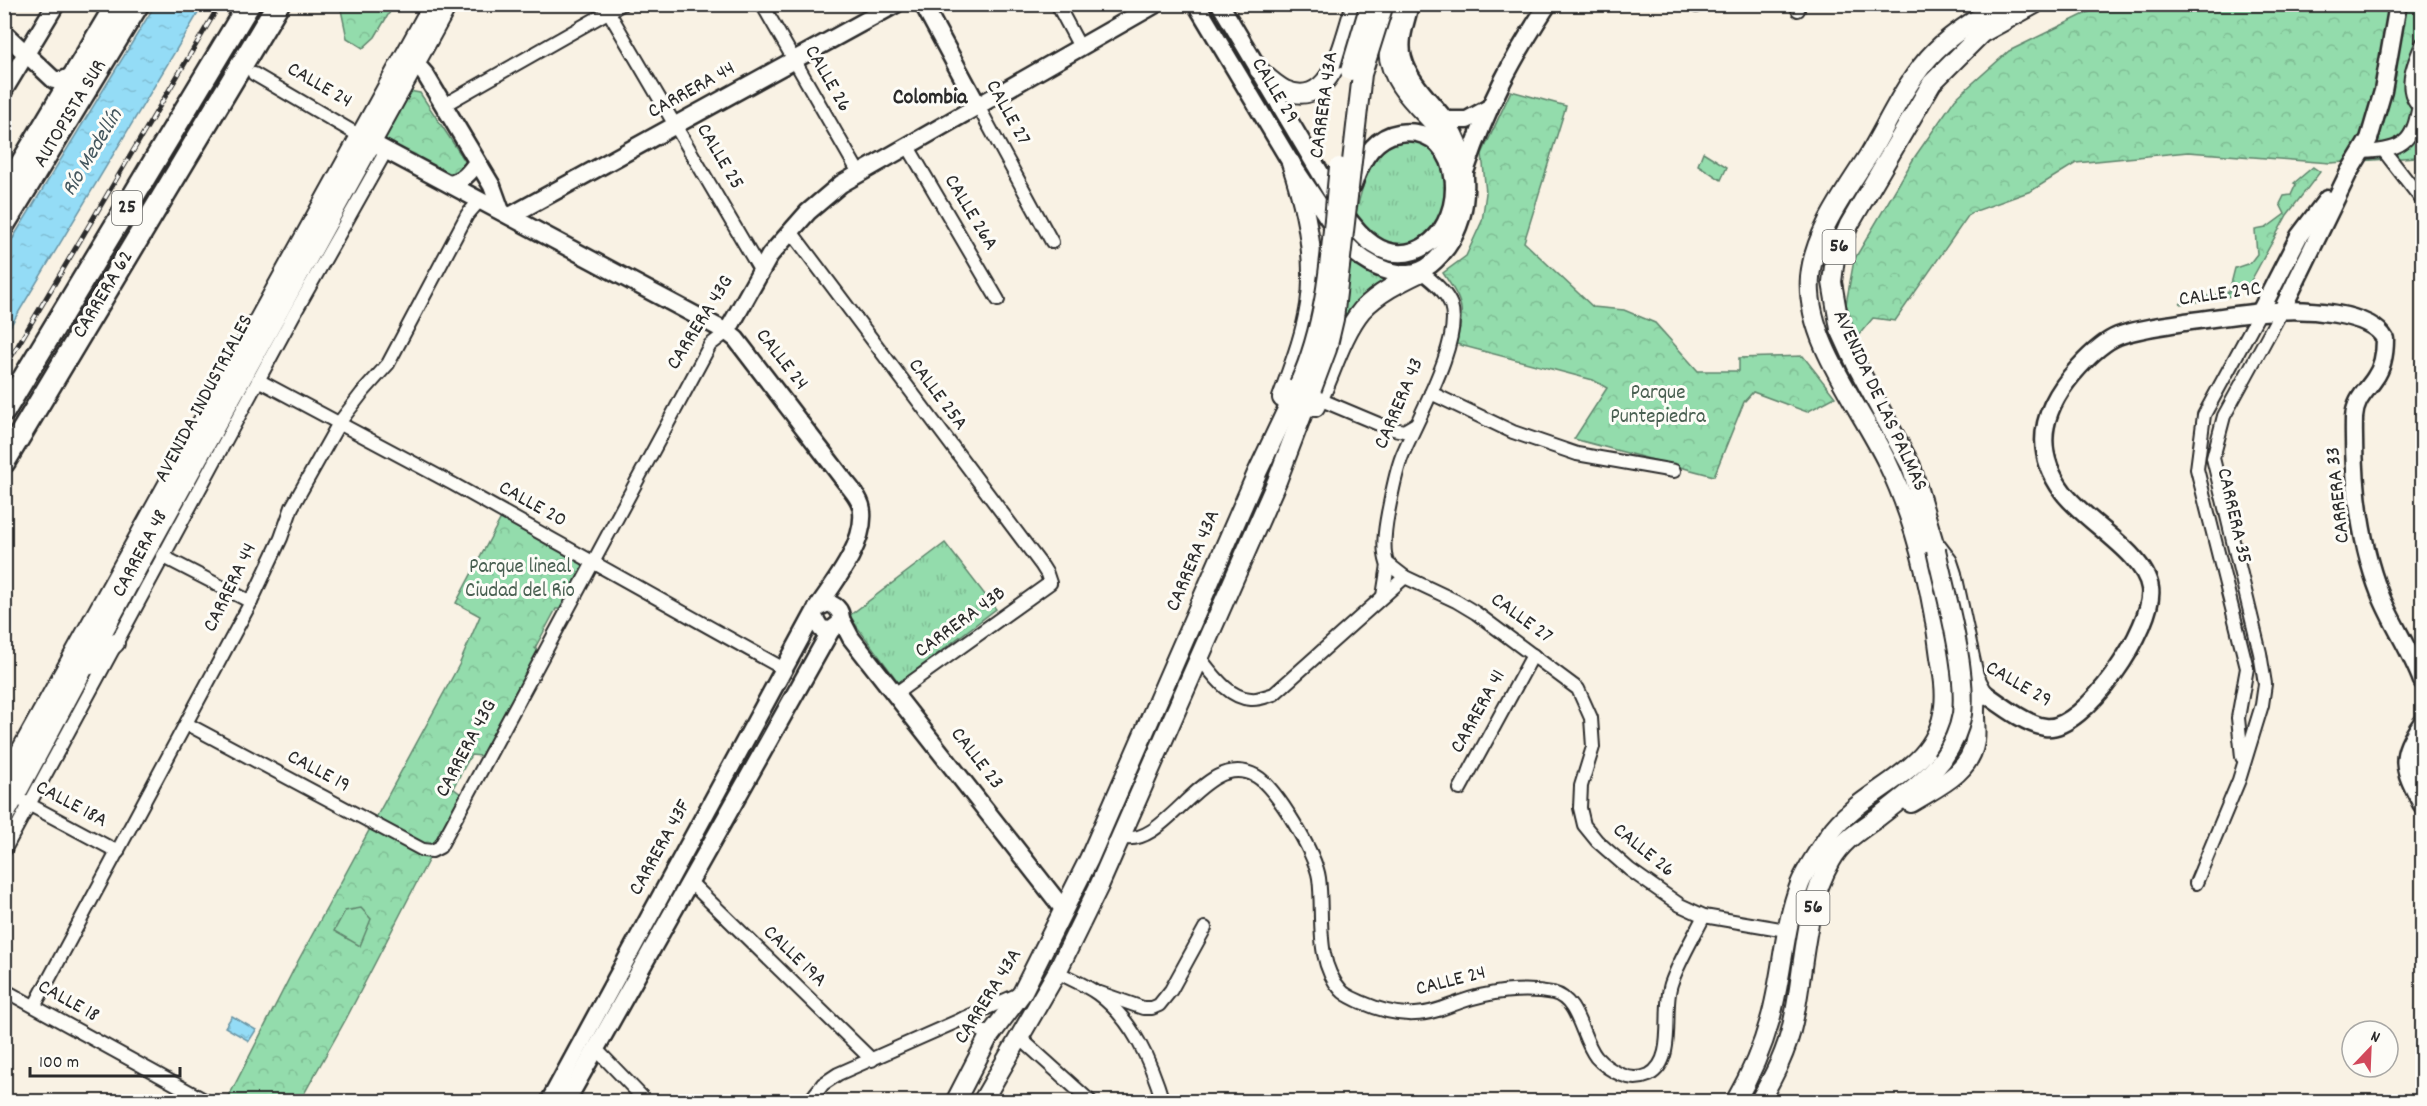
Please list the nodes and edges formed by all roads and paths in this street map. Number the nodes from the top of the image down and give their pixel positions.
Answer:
1 (56, 4) edge
2 (117, 4) edge
3 (138, 4) edge
4 (249, 4) edge
5 (278, 4) edge
6 (433, 4) edge
7 (448, 4) edge
8 (622, 4) edge
9 (762, 4) edge
10 (896, 4) edge
11 (923, 4) edge
12 (1057, 4) edge
13 (1156, 4) edge
14 (1196, 4) edge
15 (1220, 4) edge
16 (1356, 4) edge
17 (1371, 4) edge
18 (1384, 4) edge
19 (1399, 4) edge
20 (1410, 4) edge
21 (1548, 4) edge
22 (2002, 4) edge
23 (2035, 4) edge
24 (2398, 4) edge
25 (606, 8) edge
26 (4, 33) edge
27 (2422, 44) edge
28 (1080, 47) junction
29 (26, 54) junction
30 (411, 58) junction
31 (794, 61) junction
32 (1259, 70) junction
33 (254, 74) dead end
34 (74, 75) junction
35 (4, 90) edge
36 (2422, 90) edge
37 (444, 105) junction
38 (978, 106) junction
39 (2419, 106) junction
40 (1487, 109) junction
41 (1446, 120) junction
42 (674, 126) junction
43 (373, 143) junction
44 (907, 145) junction
45 (2365, 146) junction
46 (2384, 151) junction
47 (477, 162) junction
48 (1291, 163) junction
49 (1464, 172) junction
50 (2349, 172) junction
51 (859, 173) junction
52 (450, 184) junction
53 (4, 193) edge
54 (480, 200) junction
55 (2422, 200) edge
56 (1348, 204) junction
57 (505, 213) junction
58 (4, 224) edge
59 (323, 230) junction
60 (790, 230) junction
61 (1052, 242) dead end
62 (328, 255) junction
63 (759, 270) junction
64 (1421, 272) junction
65 (999, 300) dead end
66 (2282, 310) junction
67 (2260, 312) junction
68 (727, 332) junction
69 (77, 340) junction
70 (2234, 357) junction
71 (2253, 363) junction
72 (2379, 373) joint
73 (258, 380) junction
74 (1310, 391) junction
75 (1431, 393) junction
76 (4, 411) edge
77 (339, 423) junction
78 (1416, 424) junction
79 (1388, 428) junction
80 (4, 432) edge
81 (1403, 455) junction
82 (4, 462) edge
83 (1674, 471) dead end
84 (1257, 473) junction
85 (862, 510) joint
86 (1936, 547) junction
87 (162, 556) junction
88 (594, 563) junction
89 (1388, 565) junction
90 (843, 570) junction
91 (1405, 577) junction
92 (1050, 584) joint
93 (1383, 596) junction
94 (251, 603) junction
95 (815, 613) junction
96 (836, 622) junction
97 (115, 643) junction
98 (1533, 655) junction
99 (1199, 657) junction
100 (1941, 664) junction
101 (784, 669) junction
102 (79, 677) junction
103 (2422, 681) edge
104 (1983, 692) junction
105 (895, 694) junction
106 (2076, 717) joint
107 (1591, 718) joint
108 (2422, 723) edge
109 (187, 724) junction
110 (1939, 730) junction
111 (1976, 733) junction
112 (2243, 762) junction
113 (2422, 774) edge
114 (4, 781) edge
115 (1460, 789) dead end
116 (17, 798) edge
117 (2419, 798) edge
118 (4, 817) edge
119 (1121, 837) junction
120 (4, 851) edge
121 (432, 851) joint
122 (118, 852) junction
123 (690, 882) junction
124 (2196, 883) dead end
125 (1819, 885) junction
126 (1064, 910) junction
127 (1704, 916) junction
128 (1205, 928) dead end
129 (1786, 930) junction
130 (1057, 972) junction
131 (4, 990) edge
132 (1096, 992) junction
133 (1022, 993) junction
134 (35, 1005) junction
135 (1132, 1005) junction
136 (1118, 1013) junction
137 (962, 1019) junction
138 (1019, 1037) junction
139 (988, 1038) junction
140 (596, 1049) junction
141 (872, 1060) junction
142 (208, 1101) edge
143 (549, 1101) edge
144 (566, 1101) edge
145 (646, 1101) edge
146 (809, 1101) edge
147 (955, 1101) edge
148 (982, 1101) edge
149 (1091, 1101) edge
150 (1163, 1101) edge
151 (1735, 1101) edge
152 (1759, 1101) edge

1 - 29 street
2 - 34 highway, AUTOPISTA SUR
3 - 58 highway, AUTOPISTA SUR
4 - 76 highway, CARRERA 62 / 25
5 - 69 highway, CARRERA 62 / 25
6 - 30 main road, AVENIDA INDUSTRIALES
7 - 30 main road, AVENIDA INDUSTRIALES
8 - 25 street
9 - 31 street, CALLE 26
10 - 31 street, CARRERA 44
11 - 38 street, CALLE 27
12 - 28 street
13 - 28 street, CARRERA 43G
14 - 48 street, CALLE 29
15 - 32 street, CALLE 29
16 - 32 main road
17 - 74 main road, CARRERA 43A, bridge
18 - 56 main road, CARRERA 43A, bridge
19 - 49 main road
20 - 41 street
21 - 40 street
22 - 100 main road, AVENIDA DE LAS PALMAS / 56
23 - 86 main road, AVENIDA DE LAS PALMAS / 56
24 - 45 street, CARRERA 35
25 - 37 street
25 - 42 street, CALLE 25
26 - 29 street
27 - 39 street
28 - 38 street, CARRERA 43G
29 - 34 street
29 - 35 street
30 - 37 street
30 - 43 main road, AVENIDA INDUSTRIALES
31 - 42 street, CARRERA 44
31 - 51 street, CALLE 26
32 - 56 street, CALLE 29, bridge
33 - 43 street, CALLE 24
34 - 53 highway, AUTOPISTA SUR
36 - 39 street
37 - 47 street
38 - 44 street, CARRERA 43G
38 - 61 street, CALLE 27
39 - 46 street
40 - 41 street
40 - 49 street
41 - 49 street
42 - 57 street, CARRERA 44
42 - 63 street, CALLE 25
43 - 52 street, CALLE 24
43 - 59 main road, AVENIDA INDUSTRIALES
43 - 62 street, CARRERA 48
43 - 114 main road, AVENIDA INDUSTRIALES
44 - 51 street, CARRERA 43G
44 - 65 street, CALLE 26A
45 - 46 street
45 - 50 street, CARRERA 35
46 - 55 street
47 - 52 street
47 - 57 street
48 - 64 street, CALLE 29
48 - 84 main road
49 - 64 street
50 - 66 street, CARRERA 35
50 - 67 street, CARRERA 35
51 - 60 street, CARRERA 43G
52 - 54 street, CALLE 24
54 - 57 street, CALLE 24
54 - 77 street, CARRERA 44
56 - 74 main road, CARRERA 43A, bridge
57 - 68 street, CALLE 24
59 - 62 main road
59 - 102 main road, AVENIDA INDUSTRIALES
60 - 63 street, CARRERA 43G
60 - 92 street, CALLE 25A
62 - 73 street, CARRERA 48
63 - 68 street, CARRERA 43G
64 - 74 main road
64 - 75 street, CARRERA 43
66 - 67 street, CALLE 29C
66 - 71 street, CARRERA 35
66 - 72 street, CALLE 29C
67 - 70 street, CARRERA 35
67 - 106 street, CALLE 29C
68 - 85 street, CALLE 24
68 - 88 street, CARRERA 43G
69 - 80 highway
69 - 82 highway, CARRERA 62 / 25
70 - 71 street
70 - 112 street, CARRERA 35
71 - 112 street, CARRERA 35
72 - 103 street, CARRERA 33
73 - 77 street, CALLE 20
73 - 87 street, CARRERA 48
74 - 79 street
74 - 84 main road, CARRERA 43A
74 - 99 main road, CARRERA 43A
75 - 78 street, CARRERA 43
75 - 83 street
77 - 88 street, CALLE 20
77 - 94 street, CARRERA 44
78 - 79 street
78 - 81 street, CARRERA 43
79 - 81 street
81 - 89 street, CARRERA 43
84 - 126 main road, CARRERA 43A
85 - 90 street, CARRERA 43F
86 - 104 main road
86 - 125 main road, AVENIDA DE LAS PALMAS / 56, bridge
87 - 94 street
87 - 97 street, CARRERA 48
88 - 101 street, CALLE 20
88 - 121 street, CARRERA 43G
89 - 91 street
89 - 93 street, CARRERA 43
90 - 95 street, CARRERA 43F
90 - 96 street, CARRERA 43F
91 - 93 street
91 - 98 street, CALLE 27
92 - 105 street, CARRERA 43B
93 - 99 street
94 - 109 street, CARRERA 44
95 - 96 street, CALLE 23
95 - 96 street
95 - 101 street, CARRERA 43F
96 - 105 street, CALLE 23
96 - 123 street, CARRERA 43F
97 - 102 main road
97 - 116 street, CARRERA 48
98 - 107 street, CALLE 27
98 - 115 street, CARRERA 41
99 - 119 main road, CARRERA 43A
100 - 104 street, CALLE 29
100 - 110 main road, AVENIDA DE LAS PALMAS / 56
101 - 143 street, CARRERA 43F
102 - 116 main road, AVENIDA INDUSTRIALES
104 - 106 street, CALLE 29
104 - 111 main road
105 - 126 street, CALLE 23
107 - 127 street, CALLE 26
108 - 117 street
109 - 121 street, CALLE 19
109 - 122 street, CARRERA 44
110 - 111 main road
110 - 129 main road, AVENIDA DE LAS PALMAS / 56
111 - 125 main road
112 - 124 street, CARRERA 35
113 - 117 street
116 - 118 main road, AVENIDA INDUSTRIALES
116 - 120 street, CARRERA 48
116 - 122 street, CALLE 18A
119 - 127 street, CALLE 24
119 - 130 main road, CARRERA 43A
122 - 134 street, CARRERA 44
123 - 140 street, CARRERA 43F
123 - 141 street, CALLE 19A
125 - 152 main road, AVENIDA DE LAS PALMAS / 56
126 - 133 main road, CARRERA 43A
127 - 129 street, CALLE 26
128 - 135 street
129 - 151 main road, AVENIDA DE LAS PALMAS / 56
130 - 132 street
130 - 138 main road, CARRERA 43A
131 - 134 street, CALLE 18
132 - 135 street
132 - 136 street
133 - 137 street
133 - 139 main road, CARRERA 43A
134 - 142 street, CALLE 18
135 - 136 street
136 - 150 street
137 - 139 street
137 - 141 street
138 - 148 main road, CARRERA 43A
138 - 149 street
139 - 147 main road, CARRERA 43A
140 - 144 street, CARRERA 43F
140 - 145 street
141 - 146 street

